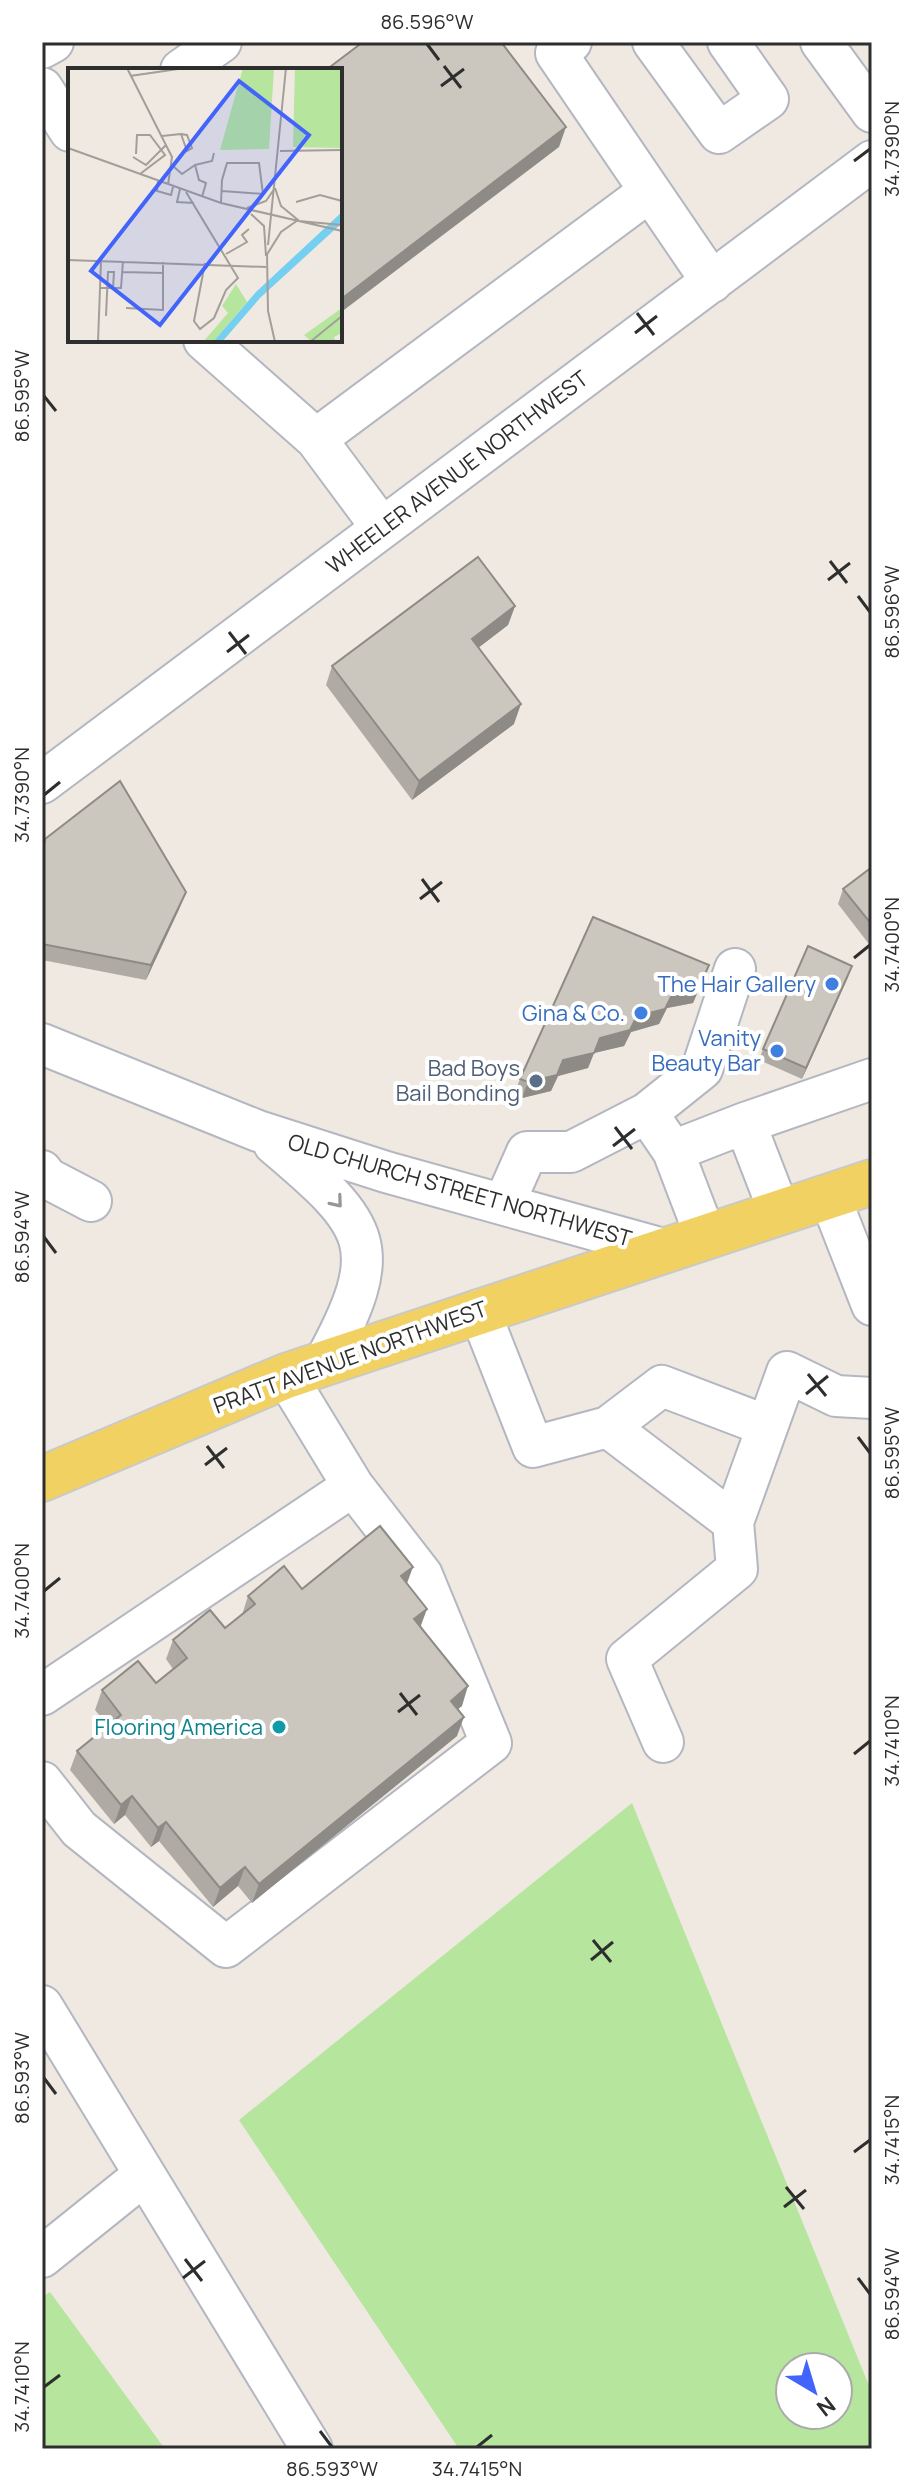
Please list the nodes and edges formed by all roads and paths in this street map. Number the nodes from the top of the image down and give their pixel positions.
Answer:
1 (53, 42) edge
2 (221, 42) edge
3 (571, 42) edge
4 (653, 42) edge
5 (728, 42) edge
6 (821, 42) edge
7 (42, 48) edge
8 (184, 68) edge
9 (42, 88) edge
10 (872, 112) edge
11 (68, 128) edge
12 (872, 161) edge
13 (650, 191) junction
14 (712, 282) junction
15 (206, 342) edge
16 (316, 439) junction
17 (382, 528) junction
18 (42, 783) edge
19 (735, 969) dead end
20 (42, 1044) edge
21 (872, 1079) edge
22 (647, 1113) junction
23 (745, 1123) junction
24 (258, 1131) junction
25 (673, 1151) junction
26 (42, 1171) edge
27 (872, 1182) edge
28 (829, 1195) junction
29 (91, 1201) dead end
30 (504, 1204) junction
31 (779, 1211) junction
32 (705, 1235) junction
33 (663, 1249) junction
34 (872, 1305) edge
35 (479, 1310) junction
36 (305, 1370) junction
37 (872, 1398) edge
38 (767, 1426) junction
39 (608, 1427) junction
40 (61, 1465) edge
41 (42, 1479) edge
42 (353, 1486) junction
43 (42, 1501) edge
44 (733, 1522) junction
45 (42, 1695) edge
46 (663, 1742) dead end
47 (42, 1782) edge
48 (42, 2006) edge
49 (144, 2175) junction
50 (42, 2257) edge
51 (312, 2449) edge

1 - 7 street
2 - 8 street
3 - 13 street
4 - 5 street
6 - 10 street
9 - 11 street
12 - 14 street, WHEELER AVENUE NORTHWEST
13 - 14 street
13 - 16 street
14 - 17 street, WHEELER AVENUE NORTHWEST
15 - 16 street
16 - 17 street
17 - 18 street, WHEELER AVENUE NORTHWEST
19 - 22 street
20 - 24 street, OLD CHURCH STREET NORTHWEST
21 - 23 street
22 - 25 street
22 - 30 street
23 - 25 street
23 - 31 street
24 - 30 street, OLD CHURCH STREET NORTHWEST
24 -> 36 street, OLD CHURCH STREET NORTHWEST
25 - 32 street
26 - 29 street
27 - 28 main road, PRATT AVENUE NORTHWEST
28 - 31 main road, PRATT AVENUE NORTHWEST
28 - 34 street
30 - 33 street, OLD CHURCH STREET NORTHWEST
31 - 32 main road, PRATT AVENUE NORTHWEST
32 - 33 main road, PRATT AVENUE NORTHWEST
33 - 35 main road, PRATT AVENUE NORTHWEST
35 - 36 main road, PRATT AVENUE NORTHWEST
35 - 39 street
36 - 40 main road, PRATT AVENUE NORTHWEST
36 - 42 street
37 - 38 street
38 - 39 street
38 - 44 street
39 - 44 street
40 - 41 main road, PRATT AVENUE NORTHWEST
40 - 43 main road
42 - 45 street
42 - 47 street
44 - 46 street
48 - 49 street
49 - 50 street
49 - 51 street

